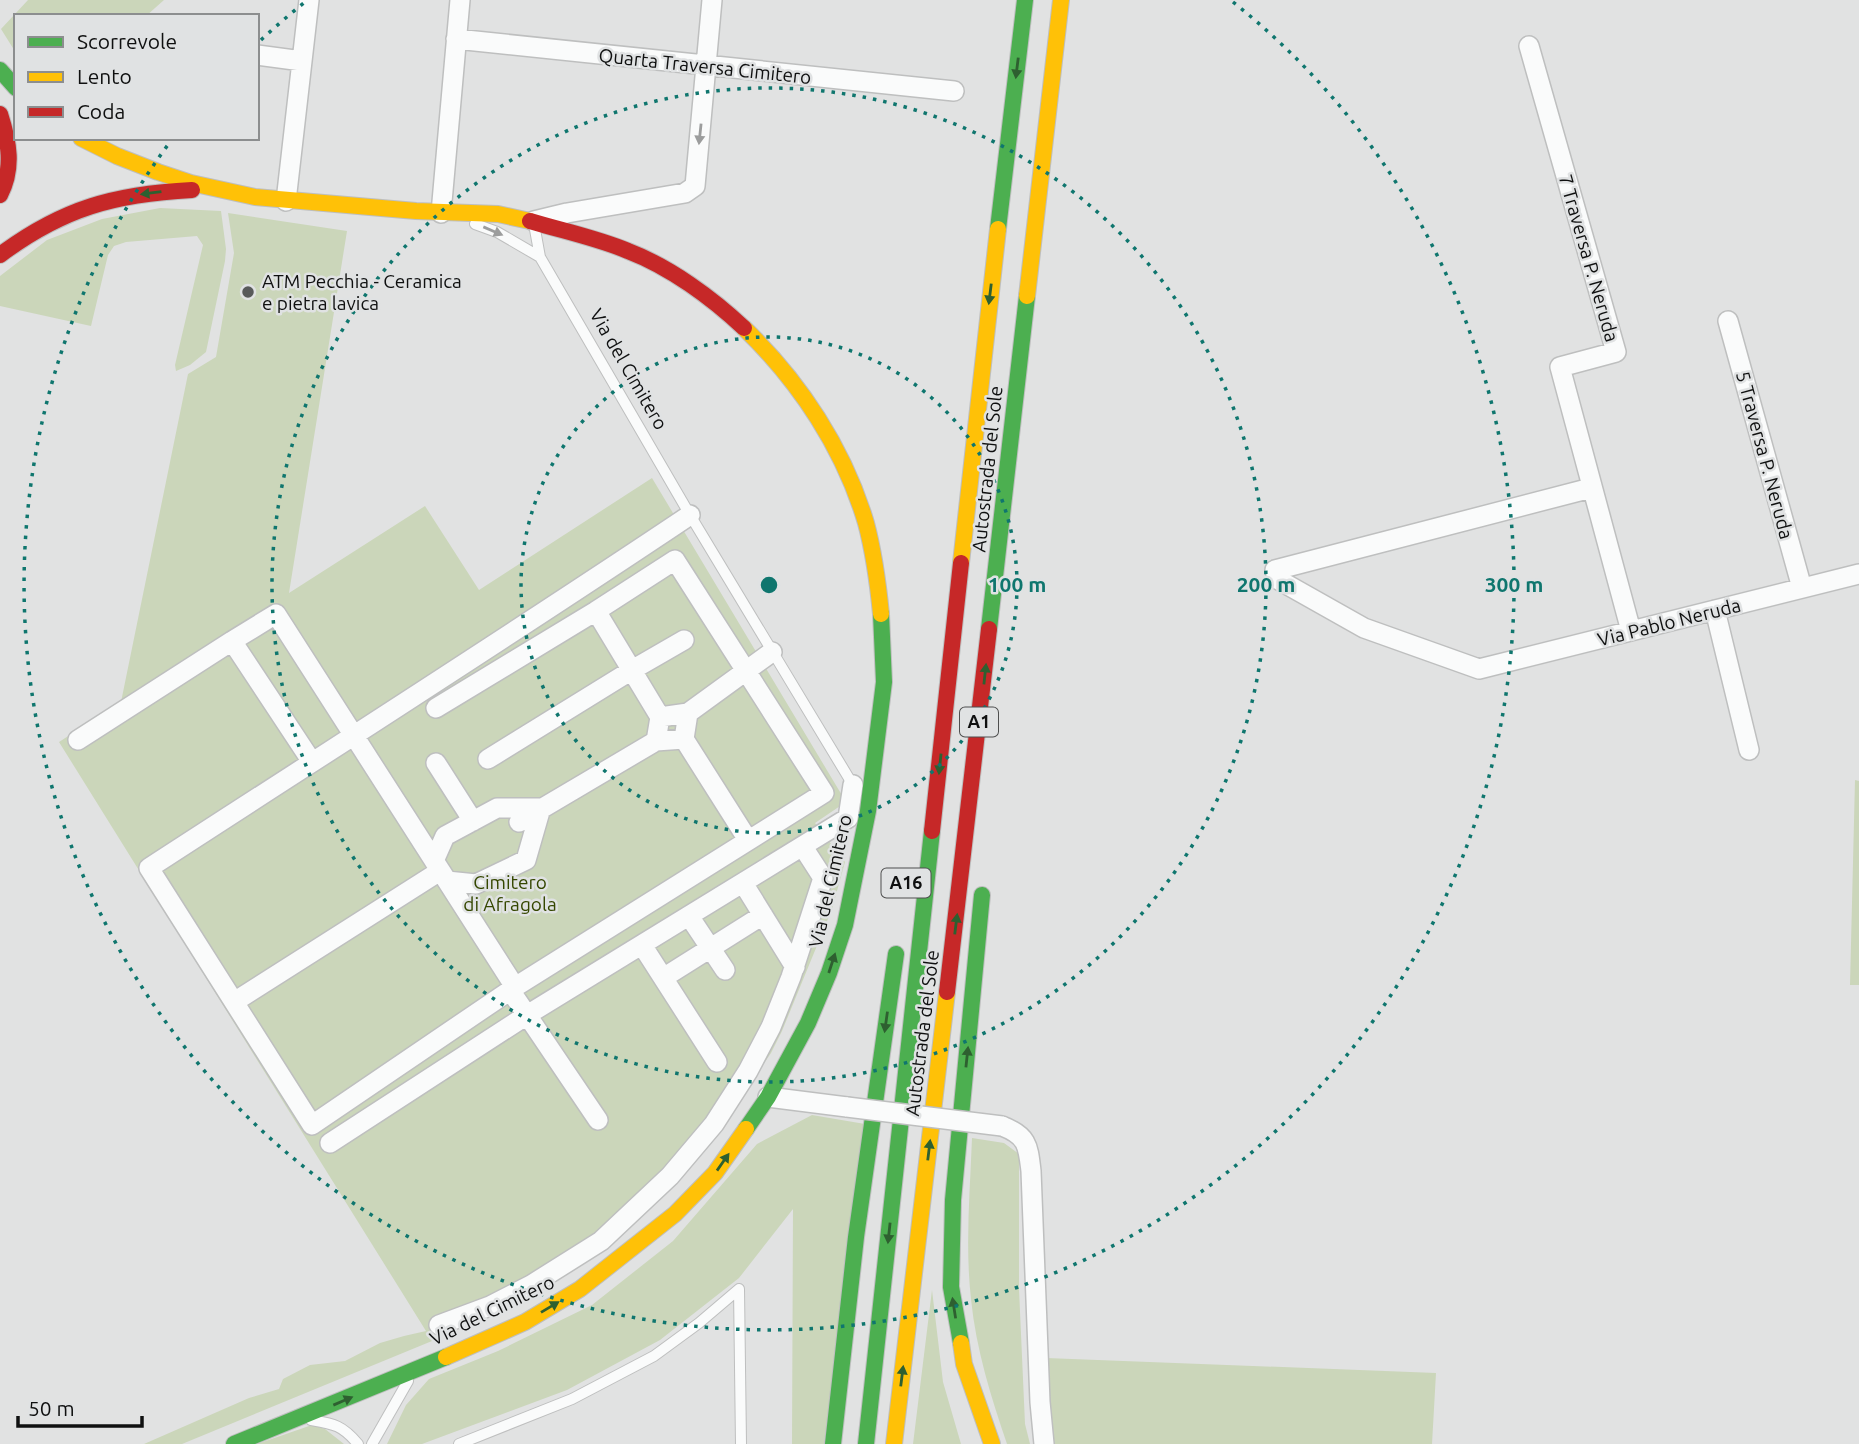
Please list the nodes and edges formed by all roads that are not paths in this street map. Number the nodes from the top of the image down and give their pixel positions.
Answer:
1 (309, 0) edge
2 (460, 0) edge
3 (712, 0) edge
4 (1025, 0) edge
5 (1061, 0) edge
6 (456, 38) junction
7 (1529, 47) dead end
8 (259, 55) edge
9 (302, 61) junction
10 (707, 66) junction
11 (0, 70) edge
12 (14, 86) edge
13 (954, 92) dead end
14 (0, 114) edge
15 (85, 140) edge
16 (219, 190) junction
17 (0, 195) edge
18 (286, 201) junction
19 (441, 212) junction
20 (534, 221) junction
21 (0, 255) edge
22 (540, 257) junction
23 (1728, 321) dead end
24 (987, 324) junction
25 (1006, 486) junction
26 (1591, 488) junction
27 (690, 515) junction
28 (1858, 577) edge
29 (1802, 588) junction
30 (1715, 610) junction
31 (596, 611) junction
32 (1631, 631) junction
33 (684, 640) dead end
34 (232, 641) junction
35 (1002, 645) dead end
36 (772, 652) junction
37 (632, 670) junction
38 (746, 672) junction
39 (436, 708) dead end
40 (688, 713) junction
41 (660, 717) junction
42 (353, 735) junction
43 (684, 739) junction
44 (78, 740) dead end
45 (656, 741) junction
46 (1749, 750) dead end
47 (488, 759) dead end
48 (312, 762) junction
49 (436, 763) dead end
50 (923, 766) dead end
51 (853, 785) joint
52 (541, 808) junction
53 (473, 821) junction
54 (519, 822) dead end
55 (747, 840) junction
56 (803, 847) junction
57 (440, 871) junction
58 (743, 883) junction
59 (983, 886) dead end
60 (763, 915) junction
61 (689, 916) junction
62 (899, 932) dead end
63 (642, 945) junction
64 (710, 948) junction
65 (795, 967) junction
66 (725, 970) dead end
67 (663, 978) junction
68 (512, 988) junction
69 (234, 1002) junction
70 (527, 1015) junction
71 (717, 1062) dead end
72 (768, 1097) junction
73 (598, 1120) dead end
74 (330, 1143) dead end
75 (439, 1325) dead end
76 (414, 1371) junction
77 (300, 1419) junction
78 (234, 1444) edge
79 (358, 1444) edge
80 (372, 1444) edge
81 (459, 1444) edge
82 (741, 1444) edge
83 (833, 1444) edge
84 (866, 1444) edge
85 (894, 1444) edge
86 (992, 1444) edge
87 (1044, 1444) edge

1 - 9 street
2 - 6 street
3 - 10 street
4 -> 24 main road, Autostrada del Sole / A1
5 - 25 main road, Autostrada del Sole / A1
6 - 10 street, Quarta Traversa Cimitero
6 - 19 street
7 - 26 street, 7 Traversa P. Neruda
8 - 9 street
9 - 18 street
10 - 13 street, Quarta Traversa Cimitero
10 -> 20 street
11 - 12 main road
14 - 17 main road
15 - 16 main road, Via del Cimitero
16 - 18 main road, Via del Cimitero
16 -> 21 main road
18 - 19 main road, Via del Cimitero
19 - 20 main road, Via del Cimitero
19 -> 22 lane
20 - 22 lane, Via del Cimitero
72 -> 20 main road, Via del Cimitero
22 - 27 lane, Via del Cimitero
23 - 29 street, 5 Traversa P. Neruda
24 - 50 main road
24 -> 84 main road, Autostrada del Sole / A1
25 - 35 main road
85 -> 25 main road, Autostrada del Sole / A1
26 - 32 street, 7 Traversa P. Neruda
26 - 32 street, Via Pablo Neruda
27 - 36 lane, Via del Cimitero
27 - 42 street
28 - 29 street, Via Pablo Neruda
29 - 30 street, Via Pablo Neruda
30 - 32 street, Via Pablo Neruda
30 - 46 street
31 - 37 street
31 - 38 street
31 - 39 street
33 - 37 street
34 - 42 street
34 - 44 street
34 - 48 street
36 - 38 street
36 - 51 lane, Via del Cimitero
37 - 41 street
37 - 47 street
38 - 40 street
38 - 55 street
40 - 41 street
40 - 43 street
41 - 45 street
42 - 48 street
42 - 57 street
43 - 45 street
43 - 55 street
45 - 52 street
48 - 69 street
49 - 53 street
51 - 56 street
52 - 53 street
52 - 54 street
52 - 57 street
53 - 57 street
55 - 68 street
56 - 58 street
56 - 65 street
57 - 68 street
57 - 69 street
58 - 60 street
58 - 61 street
86 -> 59 main road
60 - 64 street
60 - 65 street
61 - 63 street
61 - 64 street
62 -> 83 main road
63 - 67 street
63 - 70 street
64 - 66 street
64 - 67 street
65 - 75 street
67 - 71 street
68 - 69 street
68 - 70 street
70 - 73 street
70 - 74 street
76 -> 72 main road, Via del Cimitero
72 - 87 street, bridge
77 -> 76 main road, Via del Cimitero
76 - 80 lane
77 - 78 main road, Via del Cimitero
77 - 79 lane
81 - 82 lane

